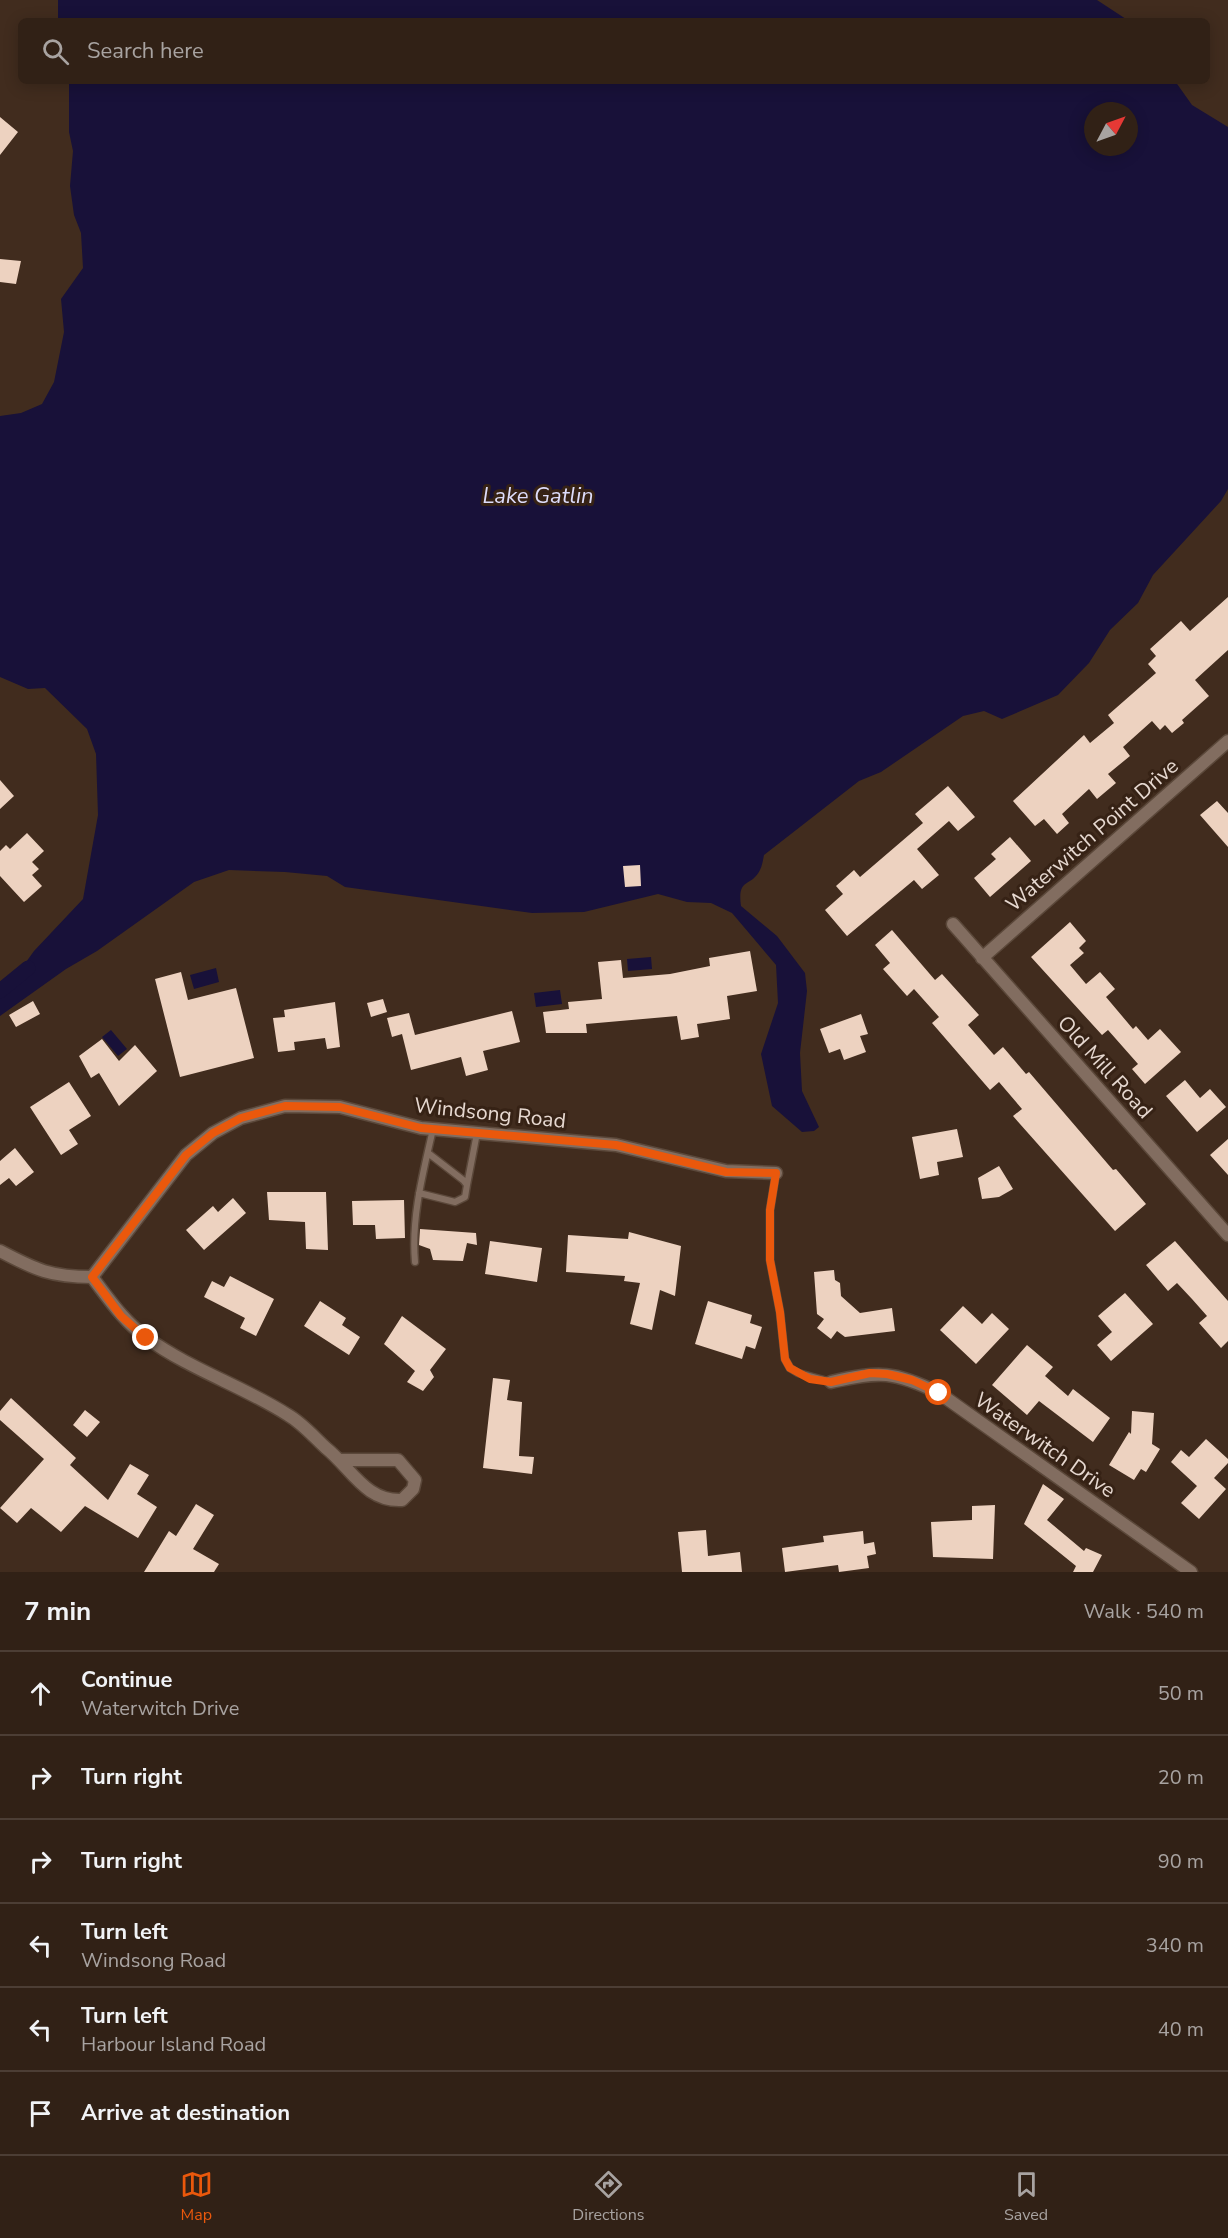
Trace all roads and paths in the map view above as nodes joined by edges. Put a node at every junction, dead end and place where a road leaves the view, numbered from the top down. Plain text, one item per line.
1 (1228, 741) edge
2 (953, 924) dead end
3 (982, 958) junction
4 (433, 1129) junction
5 (477, 1133) junction
6 (428, 1153) junction
7 (776, 1173) joint
8 (467, 1185) junction
9 (419, 1193) junction
10 (1228, 1235) edge
11 (0, 1251) edge
12 (415, 1262) dead end
13 (92, 1277) junction
14 (831, 1382) joint
15 (342, 1460) junction
16 (1191, 1572) edge

1 - 3 street, Waterwitch Point Drive
2 - 3 street, Old Mill Road
3 - 10 street, Old Mill Road
4 - 5 street, Windsong Road
4 - 6 lane
4 - 13 street, Windsong Road
5 - 7 street, Windsong Road
5 - 8 lane
6 - 8 lane
6 - 9 lane
7 - 14 lane
8 - 9 lane
9 - 12 lane
11 - 13 street
13 - 15 street
14 - 16 street, Waterwitch Drive
15 - 15 street

